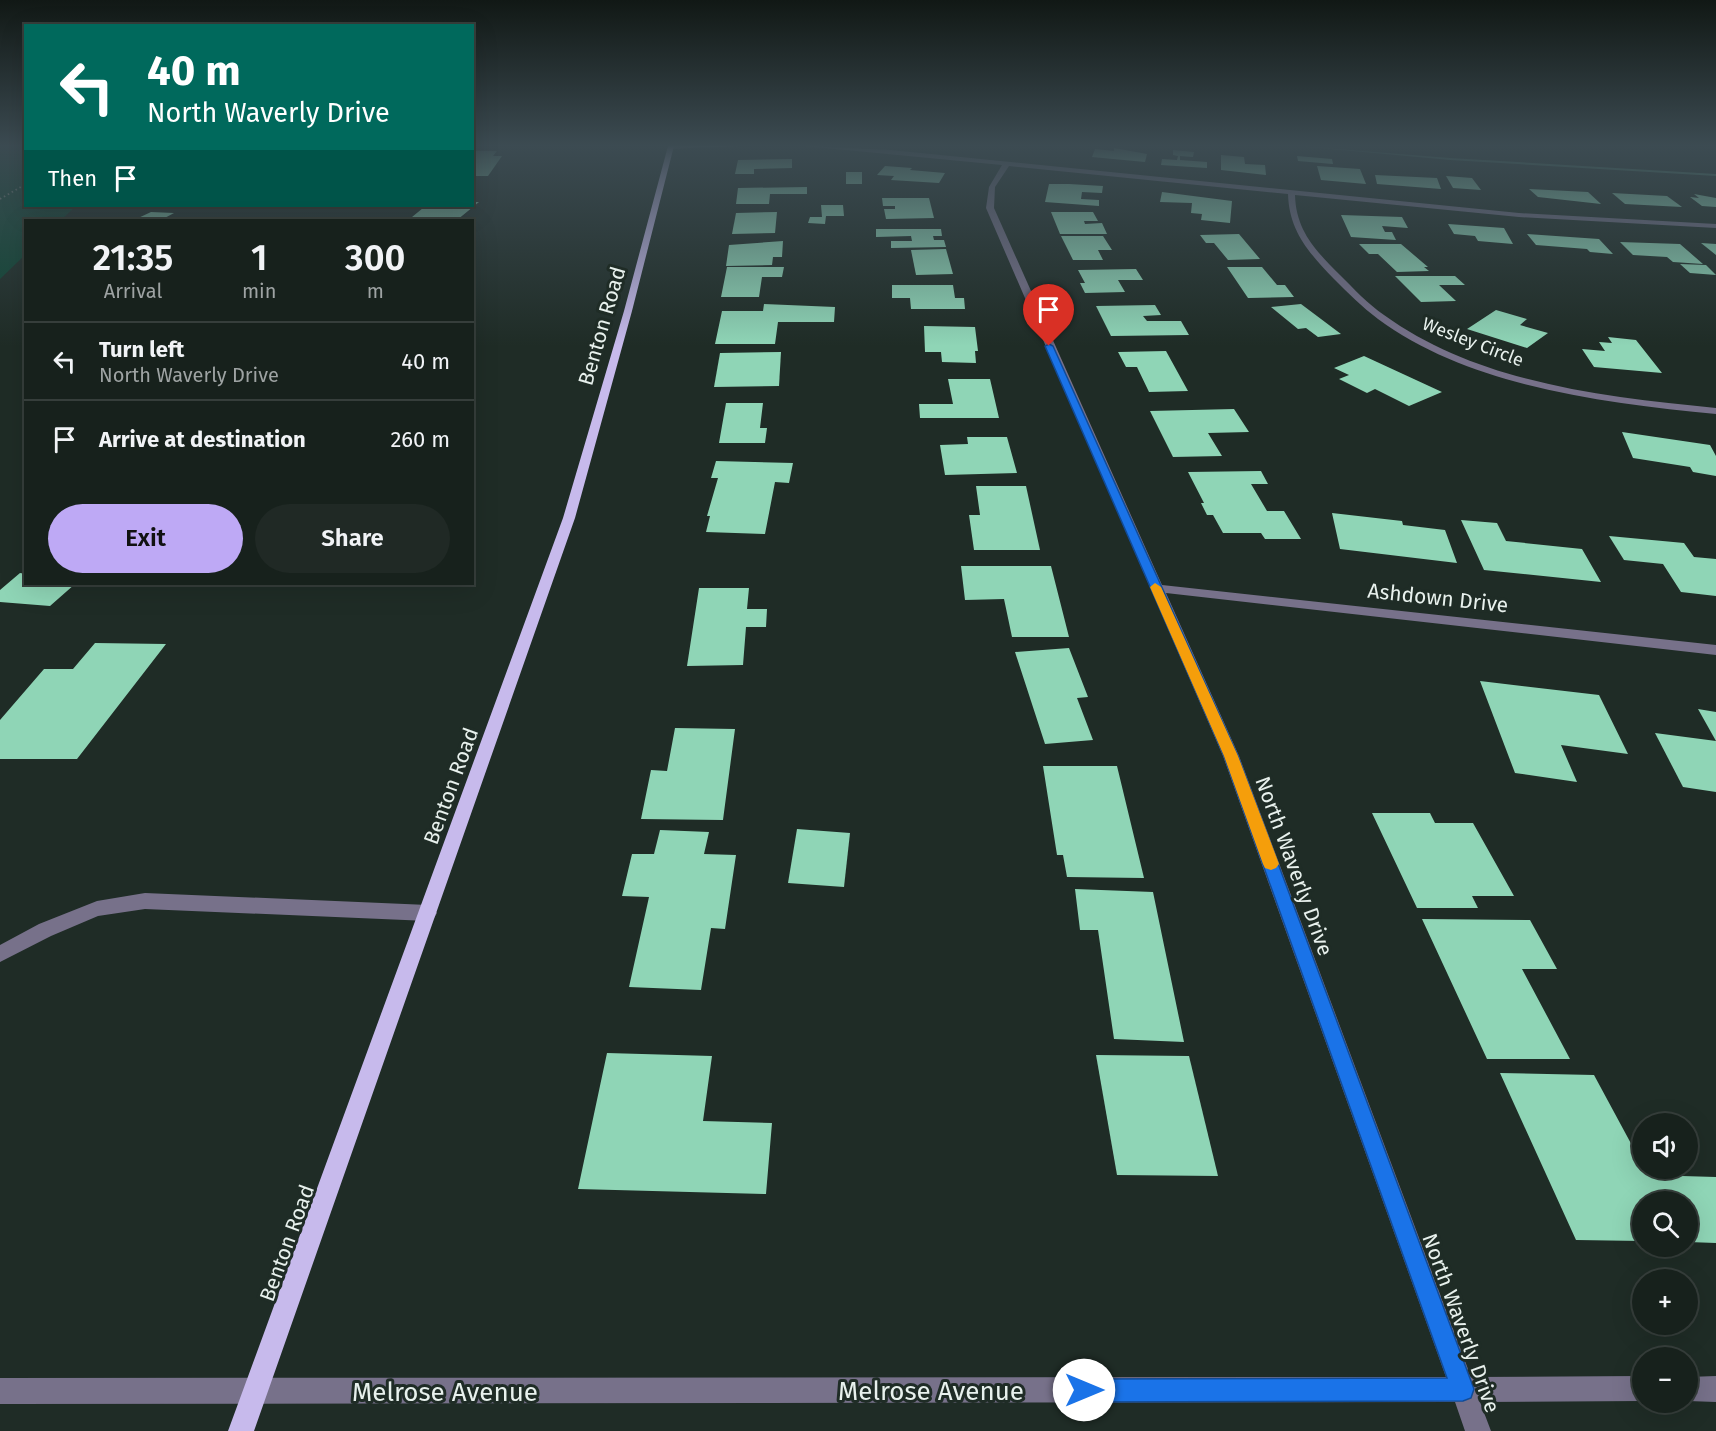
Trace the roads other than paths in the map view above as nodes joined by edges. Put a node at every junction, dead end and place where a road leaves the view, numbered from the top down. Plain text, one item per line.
1 (654, 213) edge
2 (992, 213) edge
3 (1292, 213) edge
4 (1498, 213) edge
5 (1716, 226) edge
6 (1716, 411) edge
7 (1156, 588) junction
8 (1716, 650) edge
9 (428, 913) junction
10 (0, 954) edge
11 (1463, 1389) junction
12 (1632, 1389) edge
13 (1698, 1389) edge
14 (1716, 1389) edge
15 (0, 1391) edge
16 (255, 1392) junction
17 (241, 1431) edge
18 (1478, 1431) edge

1 - 9 main road, Benton Road
2 - 7 street, North Waverly Drive
3 - 6 street, Wesley Circle
4 - 5 street
7 - 8 street, Ashdown Drive
7 - 11 street, North Waverly Drive
9 - 10 street
9 - 16 main road, Benton Road
11 - 12 street, Melrose Avenue
11 - 16 street, Melrose Avenue
11 - 18 street, North Waverly Drive
13 - 14 street
15 - 16 street, Melrose Avenue
16 - 17 main road, Benton Road

